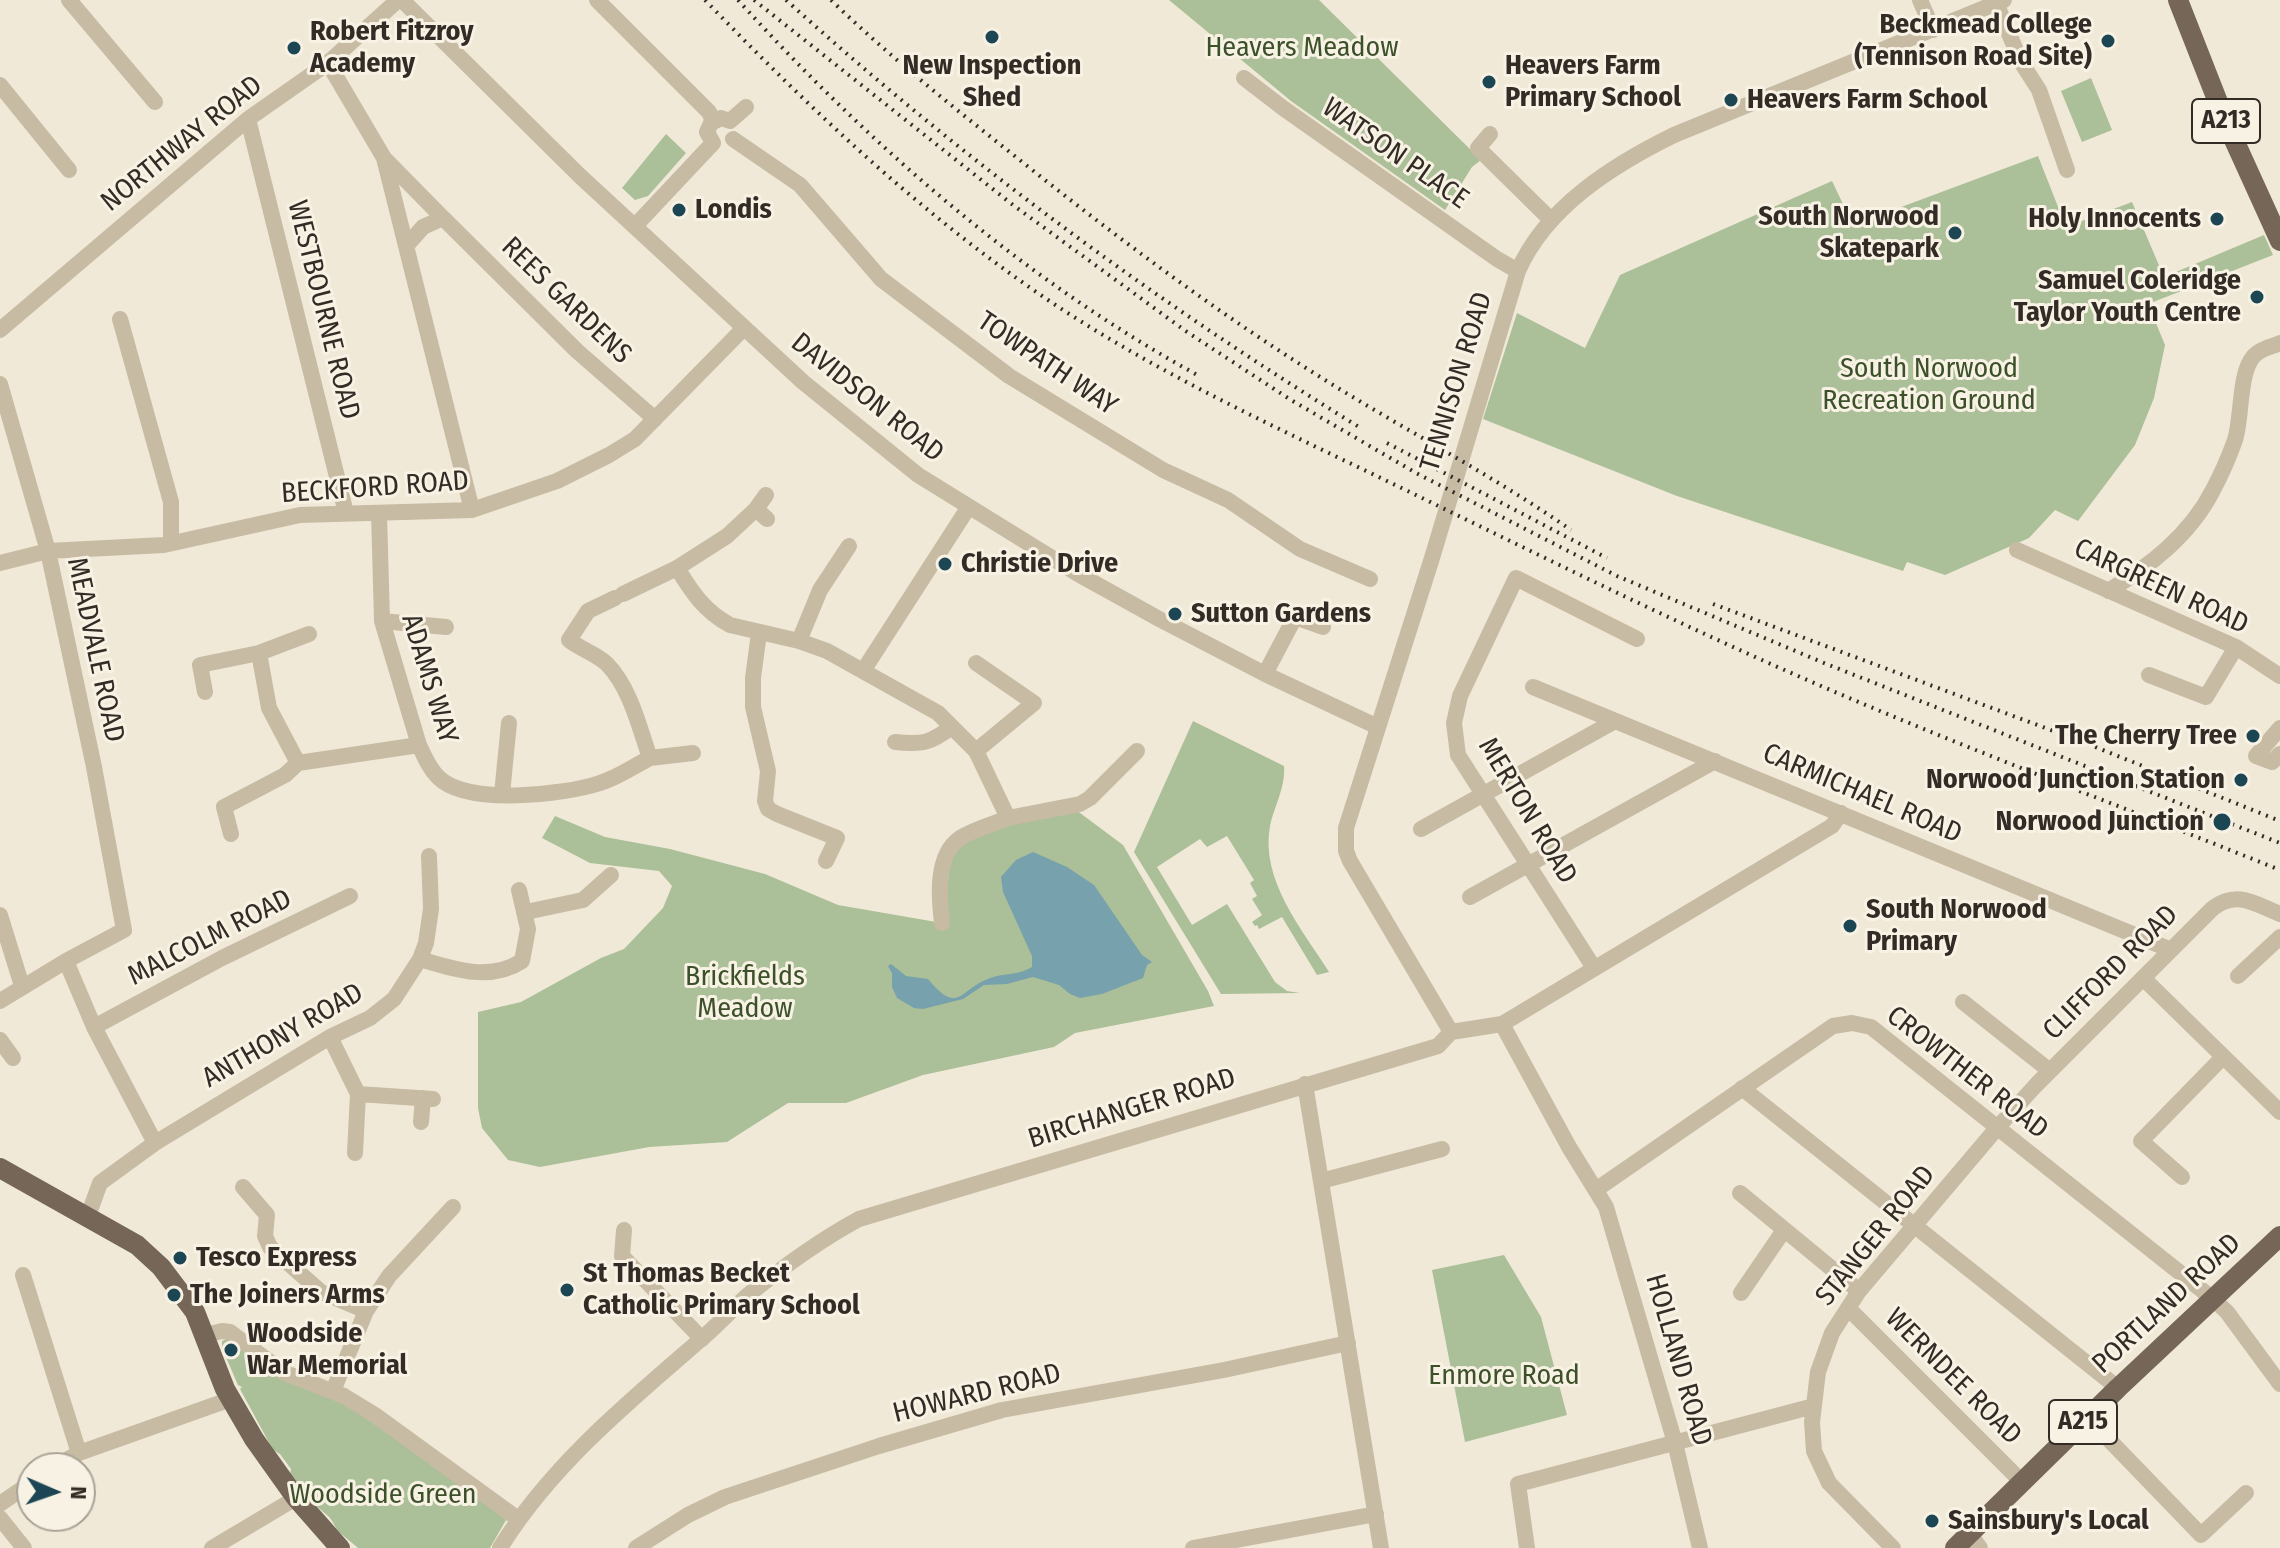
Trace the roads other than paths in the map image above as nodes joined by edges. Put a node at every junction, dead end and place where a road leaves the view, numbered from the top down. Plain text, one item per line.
1 (69, 0) edge
2 (400, 0) edge
3 (597, 0) edge
4 (1920, 0) edge
5 (2178, 0) edge
6 (2000, 2) edge
7 (1933, 30) junction
8 (328, 63) junction
9 (1244, 78) dead end
10 (0, 85) edge
11 (155, 102) dead end
12 (746, 107) dead end
13 (248, 119) junction
14 (721, 121) junction
15 (1490, 134) dead end
16 (733, 139) junction
17 (713, 143) junction
18 (384, 158) junction
19 (69, 170) dead end
20 (2068, 170) dead end
21 (443, 218) junction
22 (1551, 220) junction
23 (635, 226) junction
24 (2280, 241) edge
25 (408, 244) junction
26 (1518, 271) junction
27 (120, 319) dead end
28 (744, 328) junction
29 (0, 330) edge
30 (2280, 343) edge
31 (0, 384) edge
32 (655, 419) junction
33 (766, 495) dead end
34 (968, 508) junction
35 (472, 510) junction
36 (346, 513) junction
37 (379, 513) junction
38 (171, 543) junction
39 (849, 546) dead end
40 (2017, 550) dead end
41 (48, 551) junction
42 (0, 563) edge
43 (677, 568) junction
44 (1370, 579) dead end
45 (2108, 591) junction
46 (382, 621) junction
47 (446, 627) dead end
48 (1323, 627) dead end
49 (759, 633) junction
50 (309, 634) dead end
51 (1637, 639) dead end
52 (799, 641) junction
53 (2236, 647) junction
54 (259, 653) junction
55 (976, 663) dead end
56 (863, 671) junction
57 (1265, 674) junction
58 (2149, 675) dead end
59 (2280, 676) edge
60 (1533, 687) dead end
61 (205, 692) dead end
62 (1615, 721) junction
63 (509, 723) dead end
64 (952, 727) junction
65 (1378, 727) junction
66 (2280, 728) edge
67 (895, 742) dead end
68 (419, 745) junction
69 (976, 751) junction
70 (1137, 751) dead end
71 (693, 753) dead end
72 (2280, 754) edge
73 (650, 758) junction
74 (1715, 761) junction
75 (298, 763) junction
76 (502, 794) junction
77 (1482, 796) junction
78 (1841, 813) junction
79 (1008, 818) junction
80 (1421, 829) dead end
81 (231, 834) dead end
82 (429, 856) dead end
83 (826, 861) dead end
84 (1528, 866) junction
85 (611, 875) dead end
86 (519, 890) dead end
87 (350, 896) dead end
88 (1470, 897) dead end
89 (526, 912) junction
90 (2280, 914) edge
91 (0, 915) edge
92 (942, 923) dead end
93 (2280, 937) edge
94 (2171, 950) junction
95 (420, 959) junction
96 (66, 961) junction
97 (2243, 966) dead end
98 (1594, 968) junction
99 (2143, 978) junction
100 (22, 986) junction
101 (0, 1001) edge
102 (1963, 1002) dead end
103 (1502, 1024) junction
104 (94, 1027) junction
105 (1451, 1032) junction
106 (330, 1037) junction
107 (0, 1040) edge
108 (2223, 1057) junction
109 (13, 1058) dead end
110 (2050, 1071) junction
111 (1305, 1084) junction
112 (1742, 1088) junction
113 (358, 1094) junction
114 (2280, 1112) edge
115 (421, 1122) dead end
116 (1997, 1128) junction
117 (155, 1143) junction
118 (1442, 1149) dead end
119 (355, 1153) dead end
120 (0, 1168) edge
121 (2182, 1177) dead end
122 (1321, 1181) junction
123 (243, 1187) dead end
124 (1597, 1189) junction
125 (1740, 1193) dead end
126 (453, 1207) dead end
127 (88, 1216) junction
128 (1915, 1226) junction
129 (624, 1230) dead end
130 (1784, 1230) junction
131 (2280, 1236) edge
132 (23, 1275) dead end
133 (1859, 1291) junction
134 (1741, 1293) dead end
135 (2213, 1299) junction
136 (1848, 1308) junction
137 (366, 1311) junction
138 (205, 1335) junction
139 (702, 1339) junction
140 (1348, 1343) junction
141 (2280, 1384) edge
142 (2118, 1388) junction
143 (333, 1391) junction
144 (231, 1399) junction
145 (1814, 1406) junction
146 (2088, 1418) junction
147 (1675, 1443) junction
148 (79, 1452) edge
149 (82, 1452) edge
150 (2022, 1482) junction
151 (2246, 1493) dead end
152 (296, 1498) junction
153 (1376, 1514) junction
154 (0, 1518) edge
155 (518, 1519) junction
156 (1968, 1543) edge
157 (335, 1546) edge
158 (24, 1548) edge
159 (212, 1548) edge
160 (500, 1548) edge
161 (636, 1548) edge
162 (1193, 1548) edge
163 (1381, 1548) edge
164 (1527, 1548) edge
165 (1700, 1548) edge
166 (1893, 1548) edge

1 - 11 street
2 - 8 street, NORTHWAY ROAD
2 - 23 street, DAVIDSON ROAD
3 - 14 street
4 - 7 street
5 - 24 main road, A213
6 - 7 street, TENNISON ROAD
6 - 20 street
7 - 22 street, TENNISON ROAD
8 - 13 street, NORTHWAY ROAD
8 - 18 street, REES GARDENS
9 - 26 street, WATSON PLACE
10 - 19 street
12 - 14 street
13 - 29 street, NORTHWAY ROAD
13 - 36 street, WESTBOURNE ROAD
14 - 16 street
14 - 17 street
15 - 22 street
16 - 17 street
16 - 44 street, TOWPATH WAY
17 - 23 street
18 - 21 street, REES GARDENS
18 - 25 street, REES GARDENS
21 - 25 street
21 - 32 street, REES GARDENS
22 - 26 street, TENNISON ROAD
23 - 28 street, DAVIDSON ROAD
25 - 35 street, REES GARDENS
26 - 65 street, TENNISON ROAD
27 - 38 street
28 - 32 street, BECKFORD ROAD
28 - 34 street, DAVIDSON ROAD
30 - 45 street
31 - 41 street, MEADVALE ROAD
32 - 35 street, BECKFORD ROAD
33 - 43 street
34 - 56 street
34 - 57 street, DAVIDSON ROAD
35 - 37 street, BECKFORD ROAD
36 - 37 street, BECKFORD ROAD
36 - 38 street, BECKFORD ROAD
37 - 46 street, ADAMS WAY
38 - 41 street, BECKFORD ROAD
39 - 52 street
40 - 45 street, CARGREEN ROAD
41 - 42 street, BECKFORD ROAD
41 - 96 street, MEADVALE ROAD
43 - 49 street
43 - 73 street
45 - 53 street, CARGREEN ROAD
46 - 47 street
46 - 68 street, ADAMS WAY
48 - 57 street
49 - 52 street
49 - 83 street
50 - 54 street
51 - 77 street, MERTON ROAD
52 - 56 street
53 - 58 street
53 - 59 street, CARGREEN ROAD
54 - 61 street
54 - 75 street
55 - 69 street
56 - 64 street
57 - 65 street, DAVIDSON ROAD
60 - 62 street, CARMICHAEL ROAD
62 - 74 street, CARMICHAEL ROAD
62 - 77 street
63 - 76 street
64 - 67 street
64 - 69 street
65 - 105 street, TENNISON ROAD
66 - 72 street
68 - 75 street
68 - 76 street, ADAMS WAY
69 - 79 street
70 - 79 street
71 - 73 street, ADAMS WAY
73 - 76 street, ADAMS WAY
74 - 78 street, CARMICHAEL ROAD
74 - 84 street
75 - 81 street
77 - 80 street
77 - 84 street, MERTON ROAD
78 - 94 street, CARMICHAEL ROAD
78 - 98 street, BIRCHANGER ROAD
79 - 92 street
82 - 95 street, ANTHONY ROAD
84 - 88 street
84 - 98 street, MERTON ROAD
85 - 89 street
86 - 89 street
87 - 104 street, MALCOLM ROAD
89 - 95 street
90 - 94 street, CLIFFORD ROAD
91 - 100 street
93 - 97 street
94 - 99 street, CLIFFORD ROAD
95 - 106 street, ANTHONY ROAD
96 - 100 street
96 - 104 street
98 - 103 street, BIRCHANGER ROAD
99 - 108 street
99 - 110 street, CLIFFORD ROAD
100 - 101 street
102 - 110 street
103 - 105 street, BIRCHANGER ROAD
103 - 124 street, HOLLAND ROAD
104 - 117 street
105 - 111 street, BIRCHANGER ROAD
106 - 113 street
106 - 117 street, ANTHONY ROAD
107 - 109 street
108 - 114 street
108 - 121 street
110 - 116 street, CLIFFORD ROAD
111 - 122 street
111 - 139 street, BIRCHANGER ROAD
112 - 116 street, CROWTHER ROAD
112 - 124 street, CROWTHER ROAD
112 - 128 street
113 - 115 street
113 - 119 street
116 - 128 street, STANGER ROAD
116 - 135 street, CROWTHER ROAD
117 - 127 street, ANTHONY ROAD
118 - 122 street
120 - 127 main road
122 - 140 street
123 - 137 street
124 - 147 street, HOLLAND ROAD
125 - 130 street
126 - 137 street
127 - 138 main road
128 - 133 street, STANGER ROAD
128 - 142 street
129 - 139 street
130 - 133 street
130 - 134 street
131 - 135 main road, PORTLAND ROAD / A215
132 - 148 street
133 - 136 street, STANGER ROAD
135 - 141 street, CROWTHER ROAD
135 - 142 main road, PORTLAND ROAD / A215
136 - 145 street, STANGER ROAD
136 - 150 street, WERNDEE ROAD
137 - 143 street
138 - 143 street
138 - 144 main road
139 - 155 street, BIRCHANGER ROAD
140 - 153 street
140 - 161 street, HOWARD ROAD
142 - 146 main road, PORTLAND ROAD / A215
143 - 155 street
144 - 149 street
144 - 152 main road
145 - 147 street
145 - 166 street, STANGER ROAD
146 - 150 main road, PORTLAND ROAD / A215
146 - 151 street
147 - 164 street
147 - 165 street, HOLLAND ROAD
150 - 156 main road, PORTLAND ROAD / A215
152 - 157 main road
152 - 159 street
153 - 162 street
153 - 163 street
154 - 158 street
155 - 160 street, BIRCHANGER ROAD

